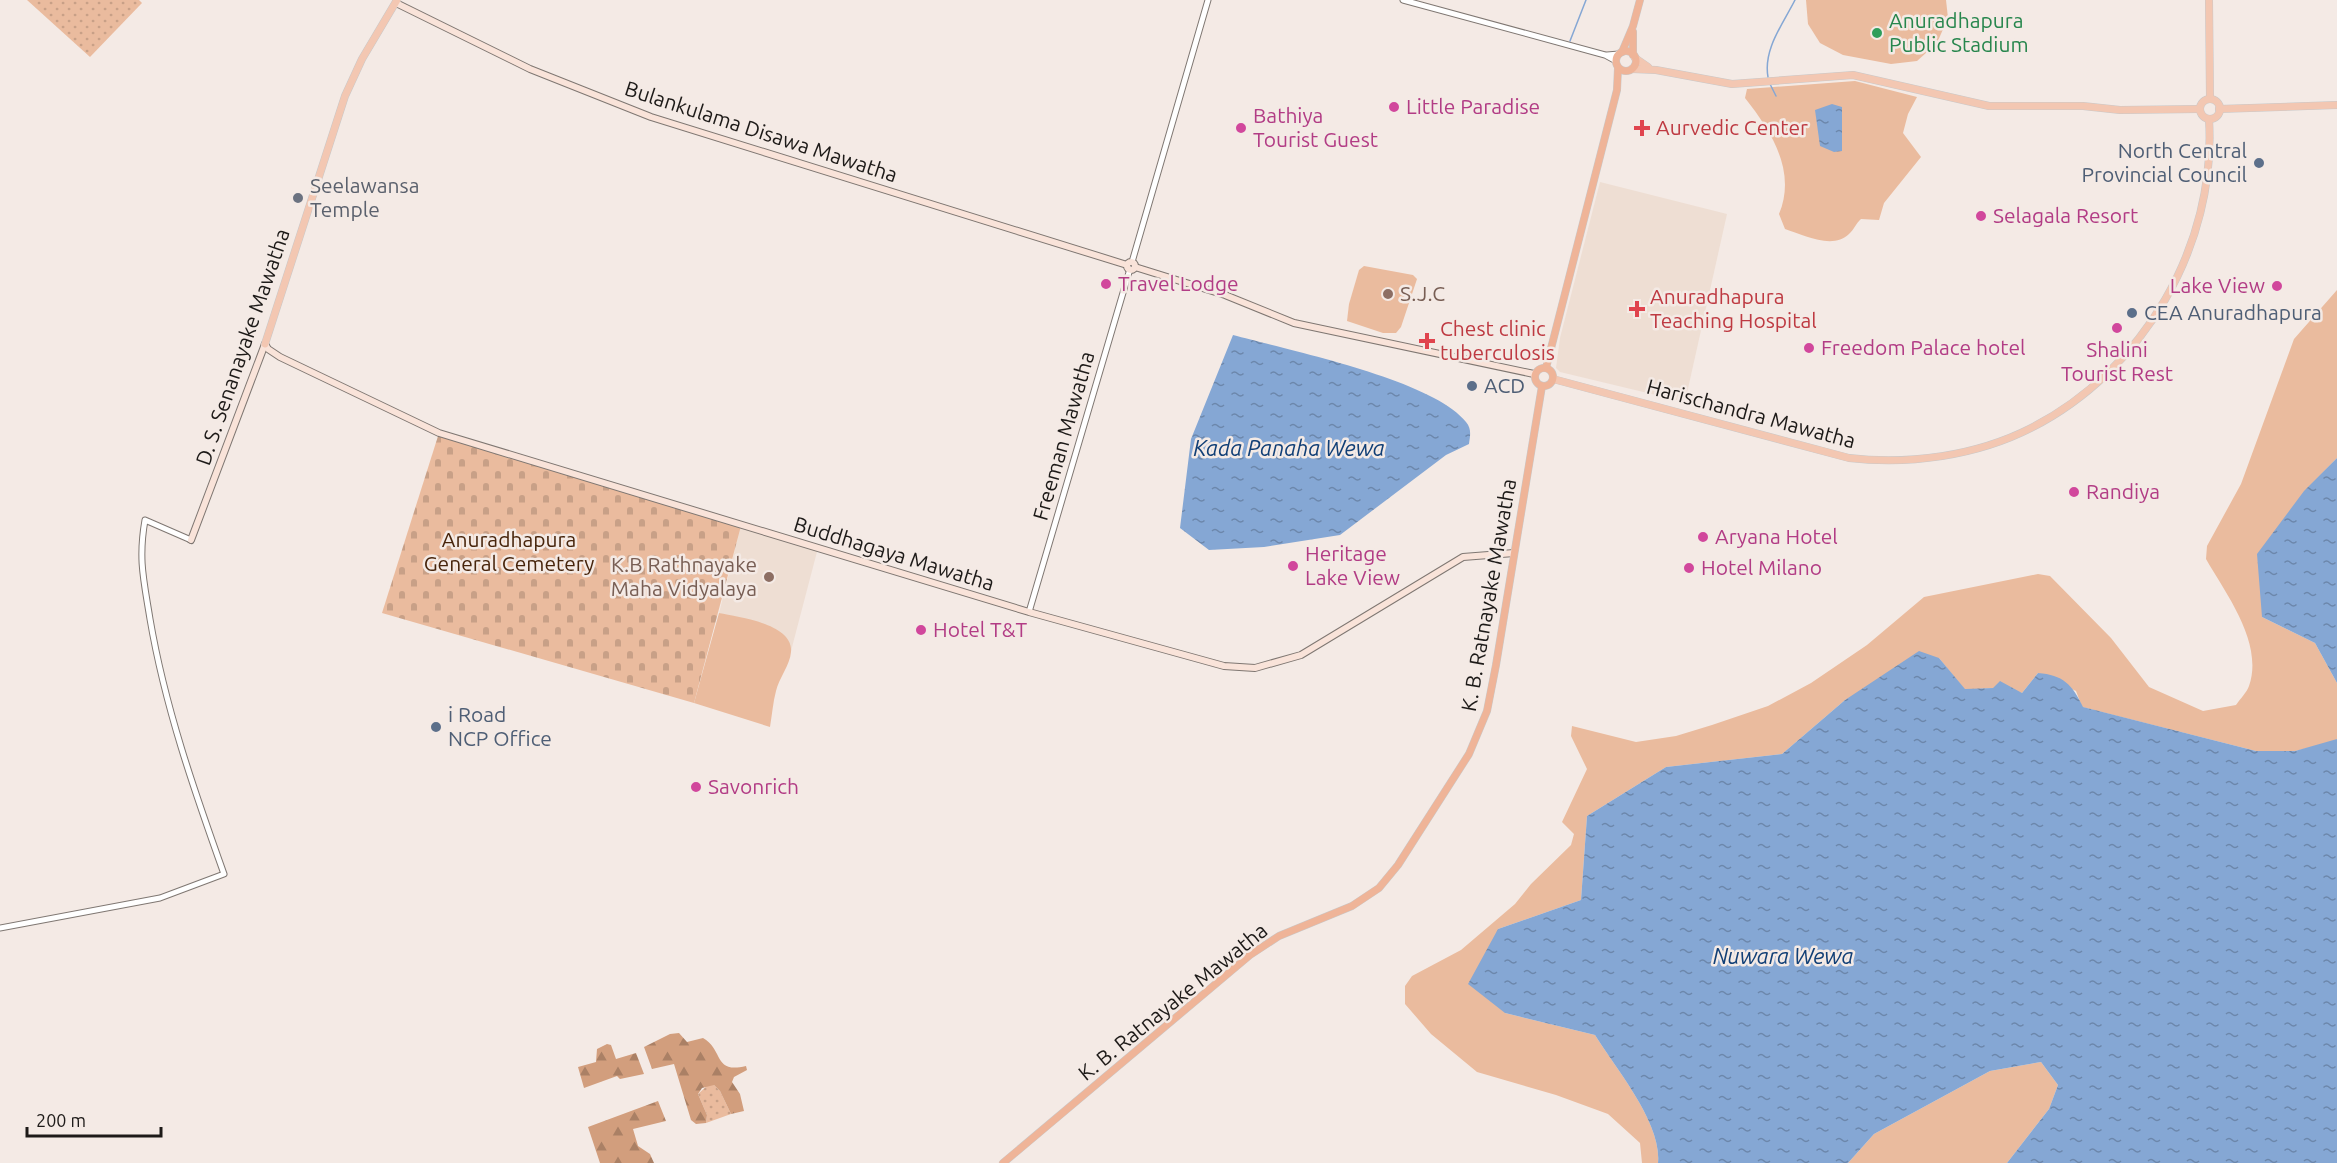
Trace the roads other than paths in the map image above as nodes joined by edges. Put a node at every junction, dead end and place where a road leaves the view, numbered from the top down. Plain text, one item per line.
1 (1208, 0) edge
2 (1403, 0) edge
3 (1640, 0) edge
4 (2209, 0) edge
5 (397, 1) edge
6 (1633, 26) junction
7 (1634, 56) junction
8 (1619, 59) junction
9 (1631, 70) junction
10 (1656, 70) junction
11 (1617, 90) junction
12 (2210, 99) junction
13 (2337, 105) edge
14 (2200, 109) junction
15 (2219, 109) junction
16 (2209, 119) junction
17 (1131, 266) junction
18 (265, 344) junction
19 (1546, 368) junction
20 (1534, 374) junction
21 (1553, 379) junction
22 (1542, 386) junction
23 (191, 540) joint
24 (1514, 553) junction
25 (1029, 612) junction
26 (0, 928) edge
27 (1004, 1163) edge

1 - 17 street, Freeman Mawatha
2 - 8 street
3 - 6 highway
4 - 12 main road
5 - 17 main road, Bulankulama Disawa Mawatha
5 - 18 main road, D. S. Senanayake Mawatha
6 - 7 highway
6 - 8 highway
7 - 8 highway
7 - 9 highway
7 - 10 main road
8 - 9 highway
8 - 11 highway
9 - 10 main road
9 - 11 highway
10 - 14 main road
11 - 19 highway
12 - 14 main road
12 - 15 main road
13 - 15 main road
14 - 16 main road
15 - 16 main road
16 - 21 main road, Harischandra Mawatha
17 - 20 main road, Bulankulama Disawa Mawatha
17 - 25 street, Freeman Mawatha
18 - 23 main road, D. S. Senanayake Mawatha
18 - 25 main road, Buddhagaya Mawatha
19 - 20 highway
19 - 21 highway
20 - 22 highway
21 - 22 highway
22 - 24 highway, K. B. Ratnayake Mawatha
23 - 26 street
24 - 25 main road, Buddhagaya Mawatha
24 - 27 highway, K. B. Ratnayake Mawatha

